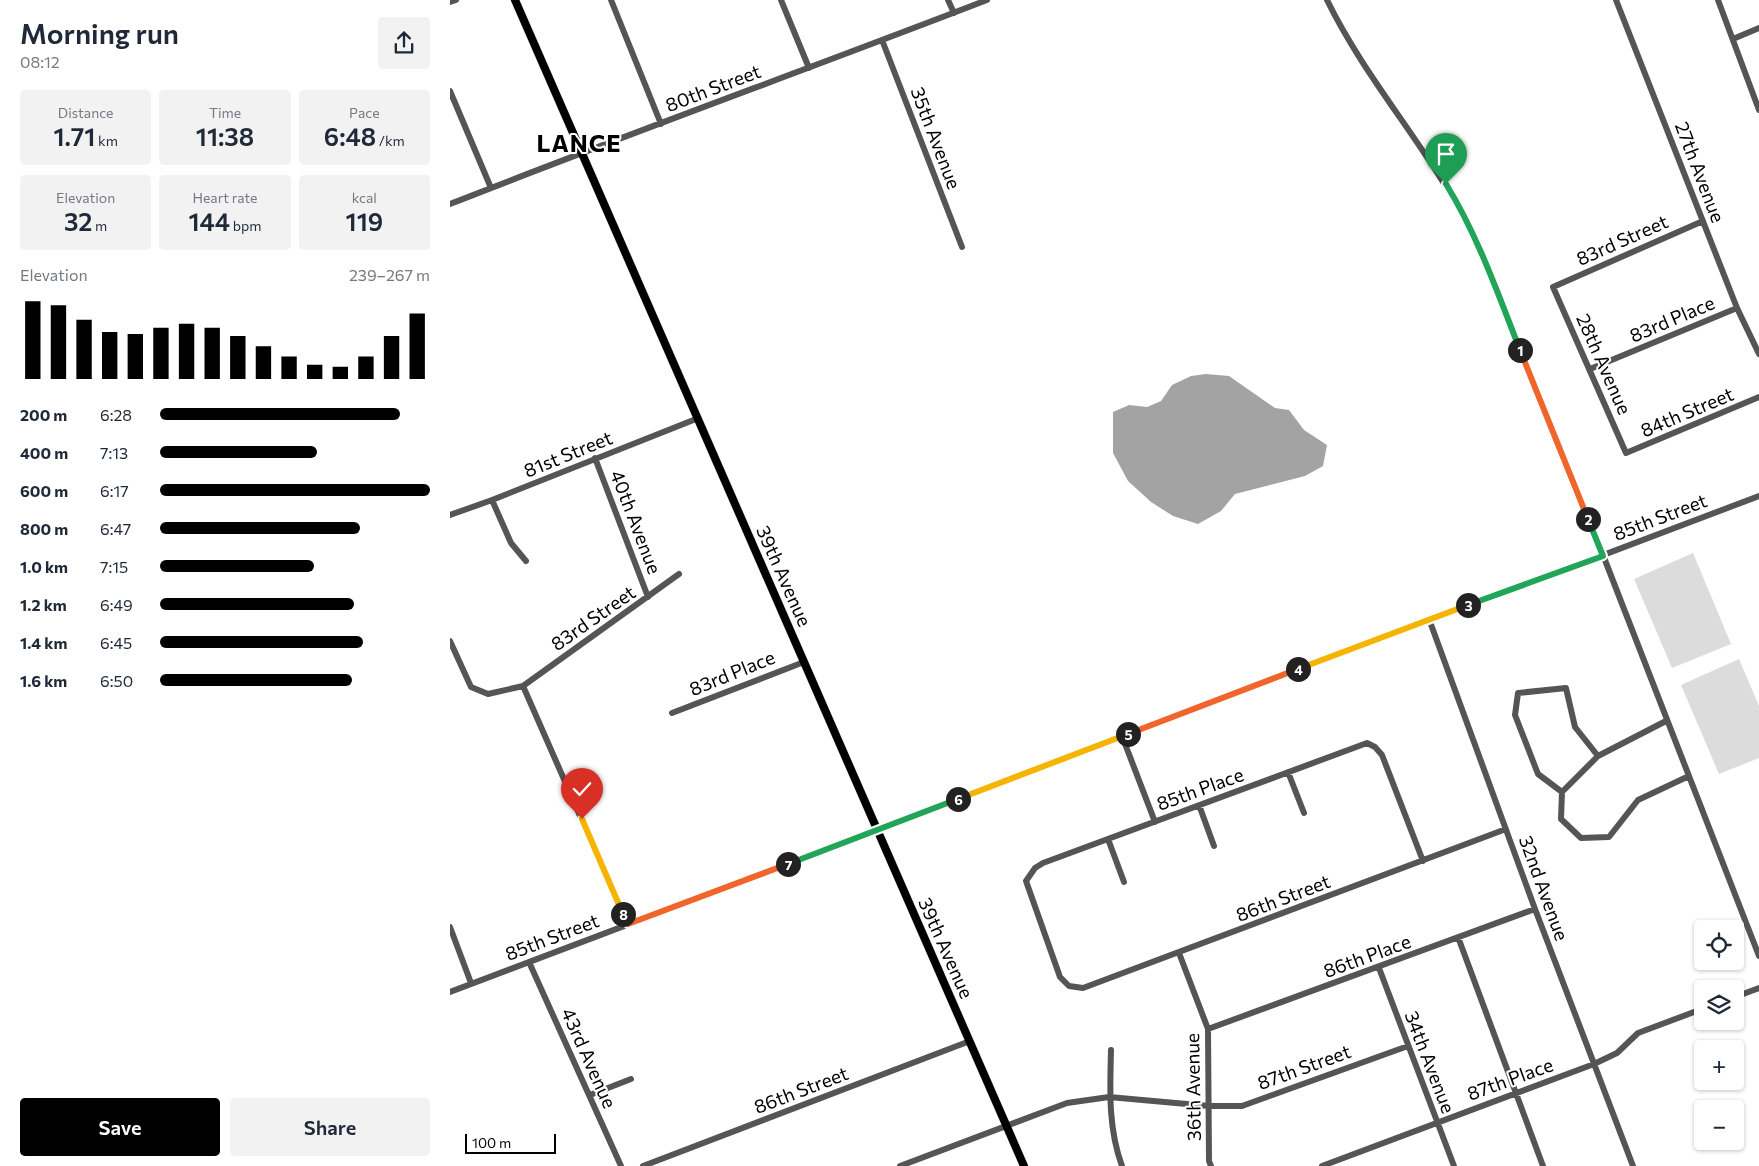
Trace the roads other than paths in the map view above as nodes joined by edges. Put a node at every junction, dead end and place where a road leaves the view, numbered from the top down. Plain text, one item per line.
1 (456, 0) edge
2 (515, 0) edge
3 (611, 0) edge
4 (781, 0) edge
5 (948, 0) edge
6 (987, 0) edge
7 (1327, 0) edge
8 (1616, 0) edge
9 (1718, 0) edge
10 (450, 2) edge
11 (954, 13) junction
12 (1759, 28) edge
13 (1732, 39) junction
14 (882, 40) junction
15 (809, 68) junction
16 (450, 90) edge
17 (1759, 110) edge
18 (661, 124) junction
19 (580, 153) junction
20 (491, 188) junction
21 (450, 204) edge
22 (1703, 221) junction
23 (962, 247) dead end
24 (1554, 287) joint
25 (1737, 308) junction
26 (1759, 354) edge
27 (1590, 369) junction
28 (1759, 397) edge
29 (696, 419) junction
30 (1626, 453) joint
31 (595, 458) junction
32 (1759, 496) edge
33 (492, 500) junction
34 (450, 515) edge
35 (1603, 556) junction
36 (526, 561) dead end
37 (679, 574) dead end
38 (648, 597) junction
39 (1429, 619) junction
40 (450, 641) edge
41 (804, 662) junction
42 (523, 686) junction
43 (672, 713) dead end
44 (1666, 721) junction
45 (1122, 736) junction
46 (1598, 756) junction
47 (1288, 772) junction
48 (1688, 776) junction
49 (1562, 792) junction
50 (1199, 805) junction
51 (1304, 813) dead end
52 (1155, 822) junction
53 (1506, 829) junction
54 (877, 830) junction
55 (1108, 839) junction
56 (1214, 846) dead end
57 (1423, 861) junction
58 (1124, 882) dead end
59 (1535, 909) junction
60 (628, 924) junction
61 (450, 927) edge
62 (1458, 937) junction
63 (1179, 953) junction
64 (1759, 956) edge
65 (529, 962) junction
66 (1379, 968) junction
67 (471, 983) junction
68 (1070, 986) joint
69 (1759, 988) edge
70 (450, 992) edge
71 (1744, 994) edge
72 (1694, 1012) edge
73 (1208, 1029) junction
74 (970, 1041) junction
75 (1408, 1046) junction
76 (1111, 1050) dead end
77 (1594, 1064) junction
78 (631, 1079) dead end
79 (1517, 1093) junction
80 (590, 1094) junction
81 (1109, 1097) junction
82 (1209, 1106) junction
83 (1437, 1122) junction
84 (1007, 1126) junction
85 (621, 1166) edge
86 (643, 1166) edge
87 (900, 1166) edge
88 (1024, 1166) edge
89 (1122, 1166) edge
90 (1211, 1166) edge
91 (1322, 1166) edge
92 (1454, 1166) edge
93 (1543, 1166) edge
94 (1633, 1166) edge

1 - 10 street
2 - 19 main road, 39th Avenue
3 - 18 street
4 - 15 street
5 - 11 street
6 - 11 street, 80th Street
7 - 35 street
8 - 22 street, 27th Avenue
9 - 13 street
11 - 14 street, 80th Street
12 - 13 street
13 - 17 street
14 - 15 street, 80th Street
14 - 23 street, 35th Avenue
15 - 18 street, 80th Street
16 - 20 street
18 - 19 street, 80th Street
19 - 20 street, 80th Street
19 - 29 main road, 39th Avenue
20 - 21 street, 80th Street
22 - 24 street, 83rd Street
22 - 25 street, 27th Avenue
24 - 27 street, 28th Avenue
25 - 26 street, 27th Avenue
25 - 27 street, 83rd Place
27 - 30 street, 28th Avenue
28 - 30 street, 84th Street
29 - 31 street, 81st Street
29 - 41 main road, 39th Avenue
31 - 33 street, 81st Street
31 - 38 street, 40th Avenue
32 - 35 street, 85th Street
33 - 34 street, 81st Street
33 - 36 street
35 - 39 street, 85th Street
35 - 44 street
37 - 38 street, 83rd Street
38 - 42 street, 83rd Street
39 - 45 street, 85th Street
39 - 53 street, 32nd Avenue
40 - 42 street
41 - 43 street, 83rd Place
41 - 54 main road, 39th Avenue
42 - 60 street
44 - 46 street
44 - 48 street
45 - 52 street
45 - 54 street, 85th Street
46 - 49 street
46 - 49 street
47 - 50 street, 85th Place
47 - 51 street
47 - 57 street, 85th Place
48 - 49 street
48 - 64 street
50 - 52 street, 85th Place
50 - 56 street
52 - 55 street, 85th Place
53 - 57 street, 86th Street
53 - 59 street, 32nd Avenue
54 - 60 street, 85th Street
54 - 74 main road, 39th Avenue
55 - 58 street
55 - 68 street, 85th Place
57 - 63 street, 86th Street
59 - 62 street, 86th Place
59 - 77 street, 32nd Avenue
60 - 65 street, 85th Street
61 - 67 street
62 - 66 street, 86th Place
62 - 79 street
63 - 68 street, 86th Street
63 - 73 street, 36th Avenue
65 - 67 street, 85th Street
65 - 80 street, 43rd Avenue
66 - 73 street, 86th Place
66 - 75 street, 34th Avenue
67 - 70 street, 85th Street
69 - 71 street
72 - 77 street, 87th Place
73 - 82 street, 36th Avenue
74 - 84 main road, 39th Avenue
74 - 86 street, 86th Street
75 - 82 street, 87th Street
75 - 83 street, 34th Avenue
76 - 81 street
77 - 79 street, 87th Place
77 - 94 street, 32nd Avenue
78 - 80 street
79 - 83 street, 87th Place
79 - 93 street
80 - 85 street, 43rd Avenue
81 - 82 street, 87th Street
81 - 84 street, 87th Street
81 - 89 street
82 - 90 street, 36th Avenue
83 - 91 street, 87th Place
83 - 92 street, 34th Avenue
84 - 87 street
84 - 88 main road, 39th Avenue

